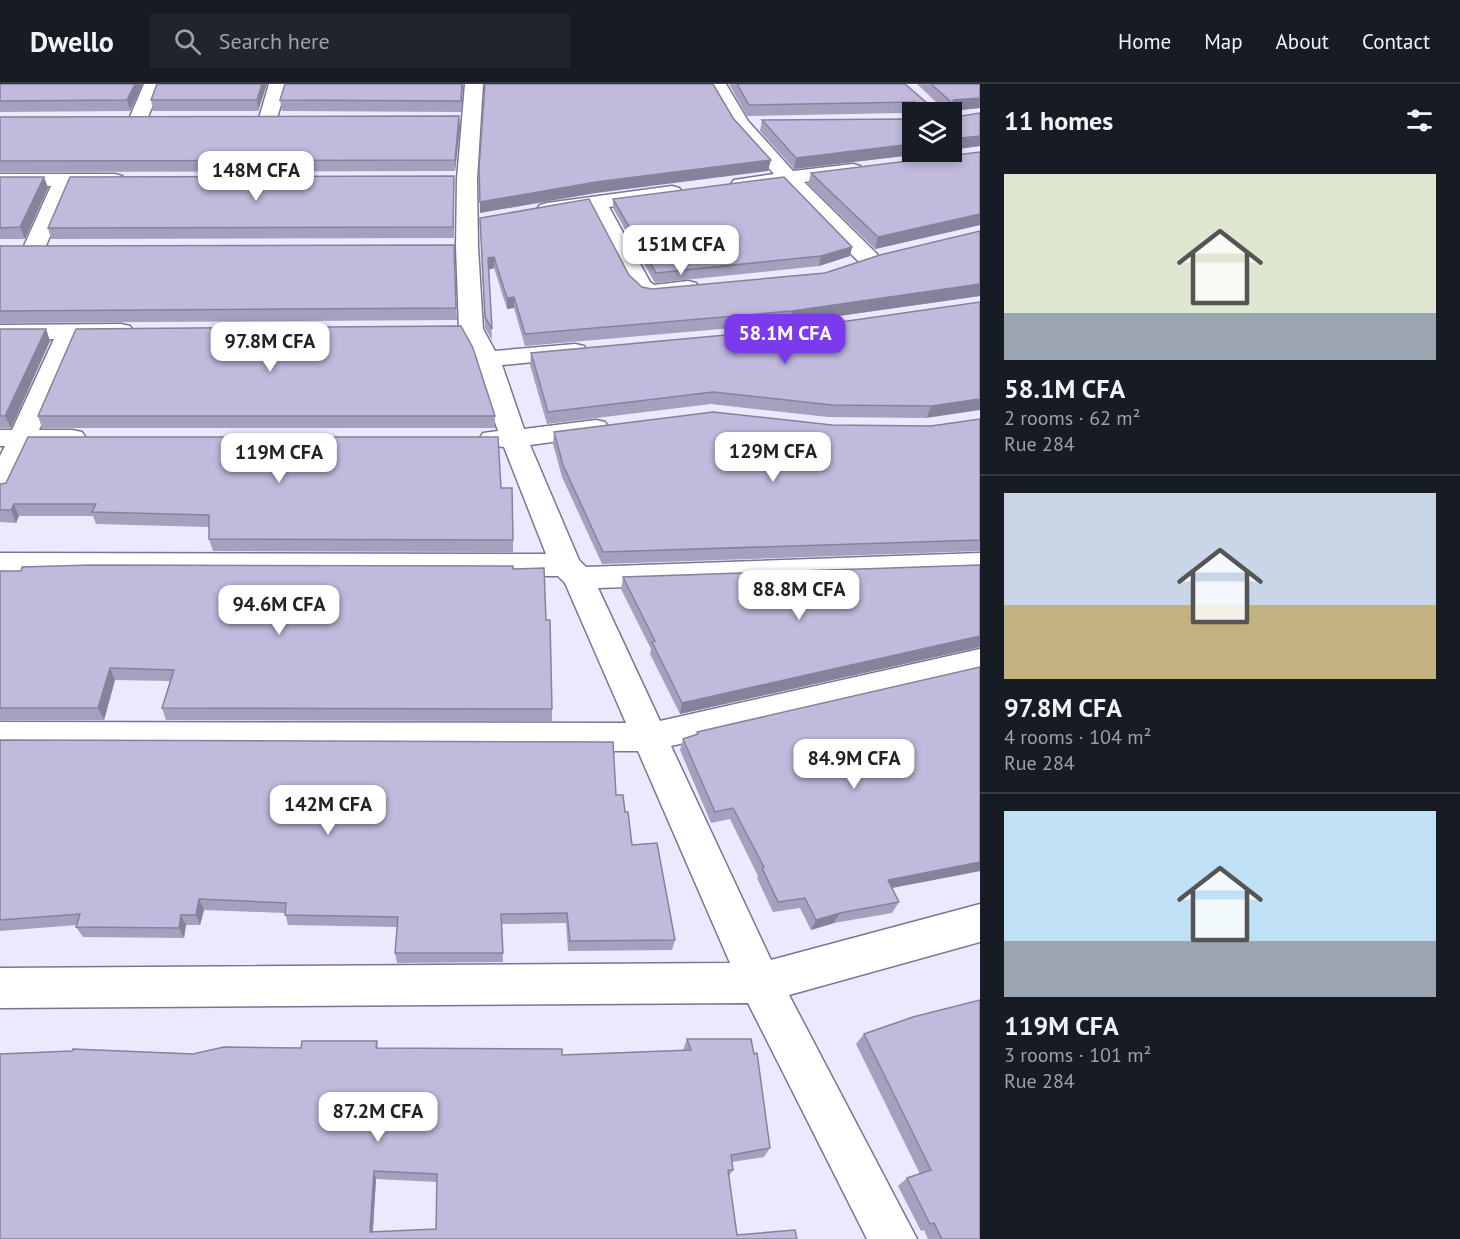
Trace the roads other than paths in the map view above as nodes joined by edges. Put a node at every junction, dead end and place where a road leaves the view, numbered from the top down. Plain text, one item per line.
1 (153, 84) edge
2 (278, 84) edge
3 (474, 84) edge
4 (717, 84) edge
5 (290, 118) edge
6 (138, 119) junction
7 (162, 119) edge
8 (115, 120) edge
9 (740, 124) junction
10 (763, 124) edge
11 (867, 168) edge
12 (788, 178) junction
13 (0, 180) edge
14 (64, 180) junction
15 (135, 180) edge
16 (720, 186) edge
17 (687, 190) edge
18 (596, 201) junction
19 (526, 213) edge
20 (11, 248) edge
21 (34, 248) junction
22 (56, 248) edge
23 (870, 259) edge
24 (708, 286) edge
25 (70, 331) junction
26 (142, 331) edge
27 (0, 332) edge
28 (603, 349) edge
29 (487, 359) junction
30 (619, 425) edge
31 (11, 438) edge
32 (95, 438) edge
33 (466, 439) edge
34 (514, 439) junction
35 (0, 487) edge
36 (0, 564) edge
37 (980, 564) edge
38 (572, 571) junction
39 (980, 662) edge
40 (0, 736) edge
41 (650, 737) junction
42 (980, 923) edge
43 (760, 983) junction
44 (0, 988) edge
45 (893, 1239) edge

1 - 6 street
2 - 5 street
3 - 29 street
4 - 9 street
6 - 7 street
6 - 8 street
9 - 10 street
9 - 12 street
11 - 12 street
12 - 16 street
12 - 23 street
13 - 14 street
14 - 15 street
14 - 21 street
17 - 18 street
18 - 19 street
18 - 24 street
20 - 21 street
21 - 22 street
25 - 26 street
25 - 27 street
25 - 31 street
28 - 29 street
29 - 34 street
30 - 34 street
31 - 32 street
31 - 35 street
33 - 34 street
34 - 38 street
36 - 38 street
37 - 38 street
38 - 41 street
39 - 41 street
40 - 41 street
41 - 43 street
42 - 43 street
43 - 44 street
43 - 45 street

